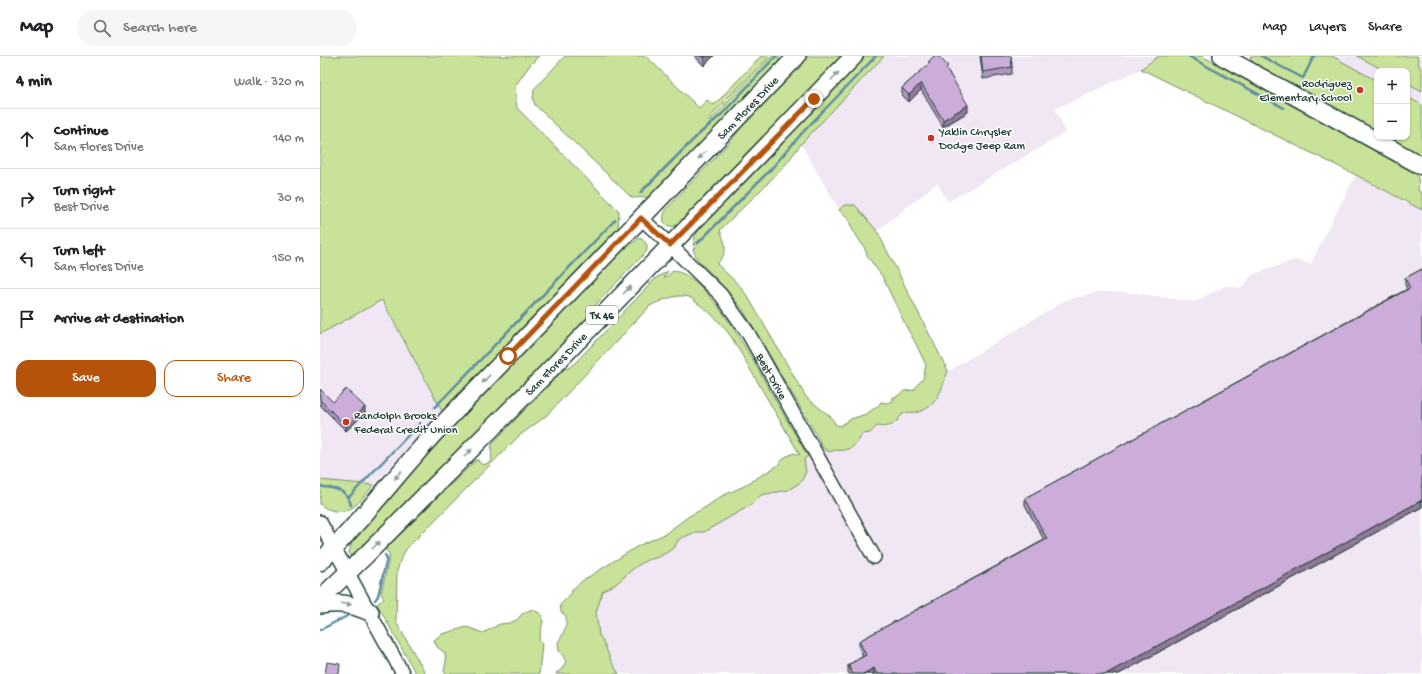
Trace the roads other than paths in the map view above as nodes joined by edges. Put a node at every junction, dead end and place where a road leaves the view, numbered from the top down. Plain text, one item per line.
1 (797, 56) edge
2 (854, 56) edge
3 (1222, 56) edge
4 (1422, 166) edge
5 (641, 218) junction
6 (670, 245) junction
7 (320, 522) edge
8 (334, 547) junction
9 (874, 557) dead end
10 (320, 562) edge
11 (347, 572) junction
12 (320, 599) edge
13 (320, 605) edge
14 (370, 612) junction
15 (403, 674) edge

1 -> 5 main road, Sam Flores Drive
6 -> 2 main road, Sam Flores Drive / TX 46
3 - 4 main road
5 - 6 street, Best Drive
5 -> 8 main road, Sam Flores Drive
6 - 9 street, Best Drive
11 -> 6 main road, Sam Flores Drive / TX 46
7 - 8 street
8 - 10 main road, Sam Flores Drive
8 - 11 street
11 - 12 main road, Sam Flores Drive / TX 46
11 - 14 street
13 -> 14 main road
14 - 15 street

